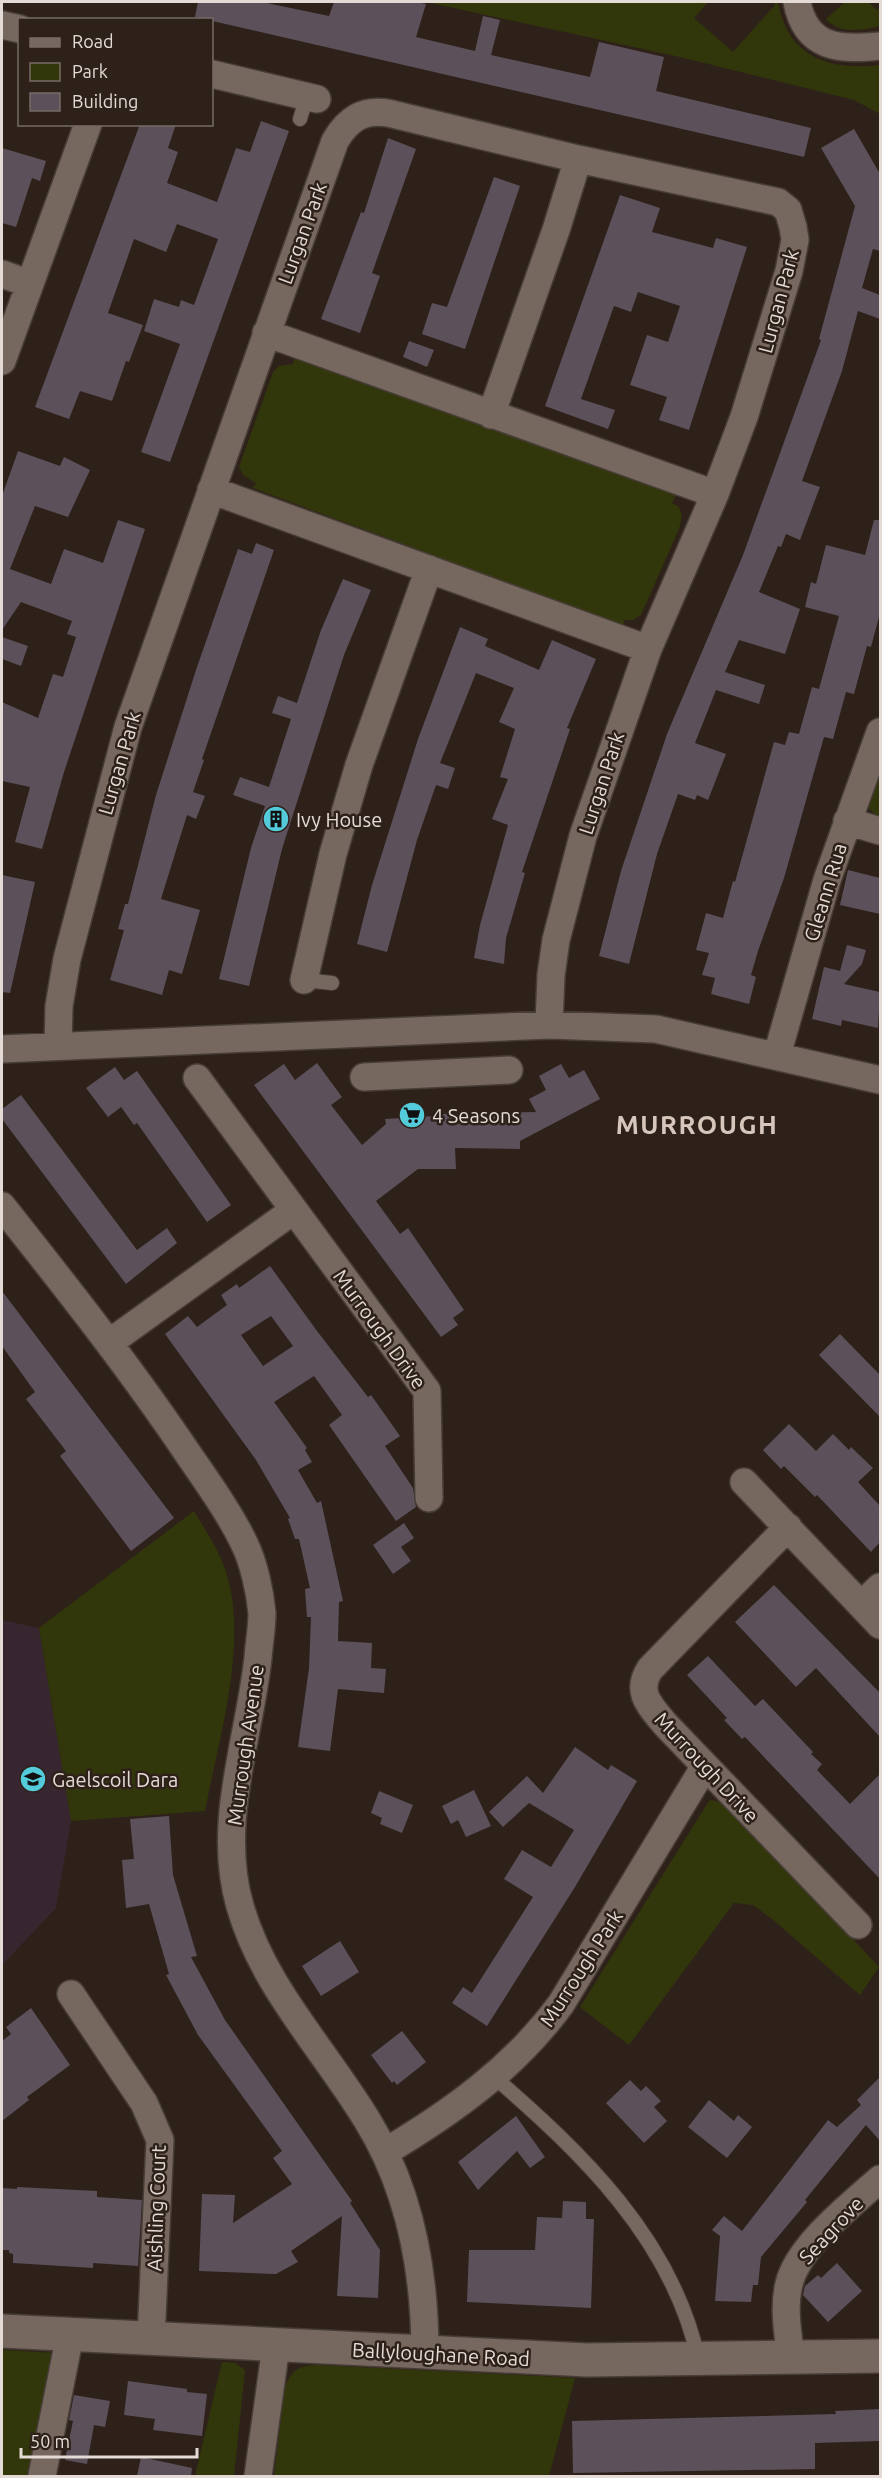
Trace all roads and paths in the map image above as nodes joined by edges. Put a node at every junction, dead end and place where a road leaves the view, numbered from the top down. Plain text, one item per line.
1 (797, 2) edge
2 (2, 25) edge
3 (18, 29) edge
4 (880, 46) edge
5 (213, 74) edge
6 (308, 105) dead end
7 (87, 126) edge
8 (578, 159) junction
9 (2, 274) edge
10 (30, 284) junction
11 (266, 333) junction
12 (2, 362) edge
13 (491, 415) junction
14 (211, 490) junction
15 (715, 494) junction
16 (429, 569) junction
17 (648, 649) junction
18 (880, 732) edge
19 (847, 821) junction
20 (880, 831) edge
21 (304, 980) joint
22 (332, 983) dead end
23 (549, 1025) junction
24 (408, 1032) junction
25 (58, 1045) junction
26 (2, 1048) edge
27 (777, 1055) junction
28 (509, 1070) dead end
29 (410, 1075) junction
30 (364, 1077) dead end
31 (197, 1078) dead end
32 (880, 1080) edge
33 (2, 1206) edge
34 (294, 1210) junction
35 (109, 1343) junction
36 (744, 1482) dead end
37 (429, 1498) dead end
38 (788, 1527) junction
39 (871, 1596) edge
40 (880, 1625) edge
41 (705, 1766) junction
42 (858, 1925) dead end
43 (71, 1994) dead end
44 (494, 2076) junction
45 (385, 2152) junction
46 (880, 2179) edge
47 (2, 2331) edge
48 (70, 2334) junction
49 (151, 2339) junction
50 (276, 2346) junction
51 (425, 2354) junction
52 (880, 2356) edge
53 (791, 2358) junction
54 (698, 2360) junction
55 (42, 2476) edge
56 (258, 2476) edge

1 - 4 street
2 - 3 street
5 - 6 street
7 - 10 street
8 - 11 street, Lurgan Park
8 - 13 street
8 - 15 street, Lurgan Park
9 - 10 street
10 - 12 street
11 - 13 street
11 - 14 street, Lurgan Park
13 - 15 street
14 - 16 street
14 - 25 street, Lurgan Park
15 - 17 street, Lurgan Park
16 - 17 street
16 - 21 street
17 - 23 street, Lurgan Park
18 - 19 street, Gleann Rua
19 - 20 street
19 - 27 street, Gleann Rua
21 - 22 lane
23 - 24 street
23 - 27 street
24 - 25 street
24 - 29 street
25 - 26 street
27 - 32 street
28 - 29 street
29 - 30 street
31 - 34 street, Murrough Drive
33 - 35 street, Murrough Avenue
34 - 35 street
34 - 37 street, Murrough Drive
35 - 45 street, Murrough Avenue
36 - 38 street
38 - 39 street
38 - 41 street, Murrough Drive
39 - 40 street
41 - 42 street, Murrough Drive
41 - 44 street, Murrough Park
43 - 49 street, Aishling Court
44 - 45 street, Murrough Park
44 - 54 lane
45 - 51 street, Murrough Avenue
46 - 53 street, Seagrove
47 - 48 street, Ballyloughane Road
48 - 49 street, Ballyloughane Road
48 - 55 street
49 - 50 street, Ballyloughane Road
50 - 51 street, Ballyloughane Road
50 - 56 street
51 - 54 street, Ballyloughane Road
52 - 53 street, Ballyloughane Road
53 - 54 street, Ballyloughane Road

